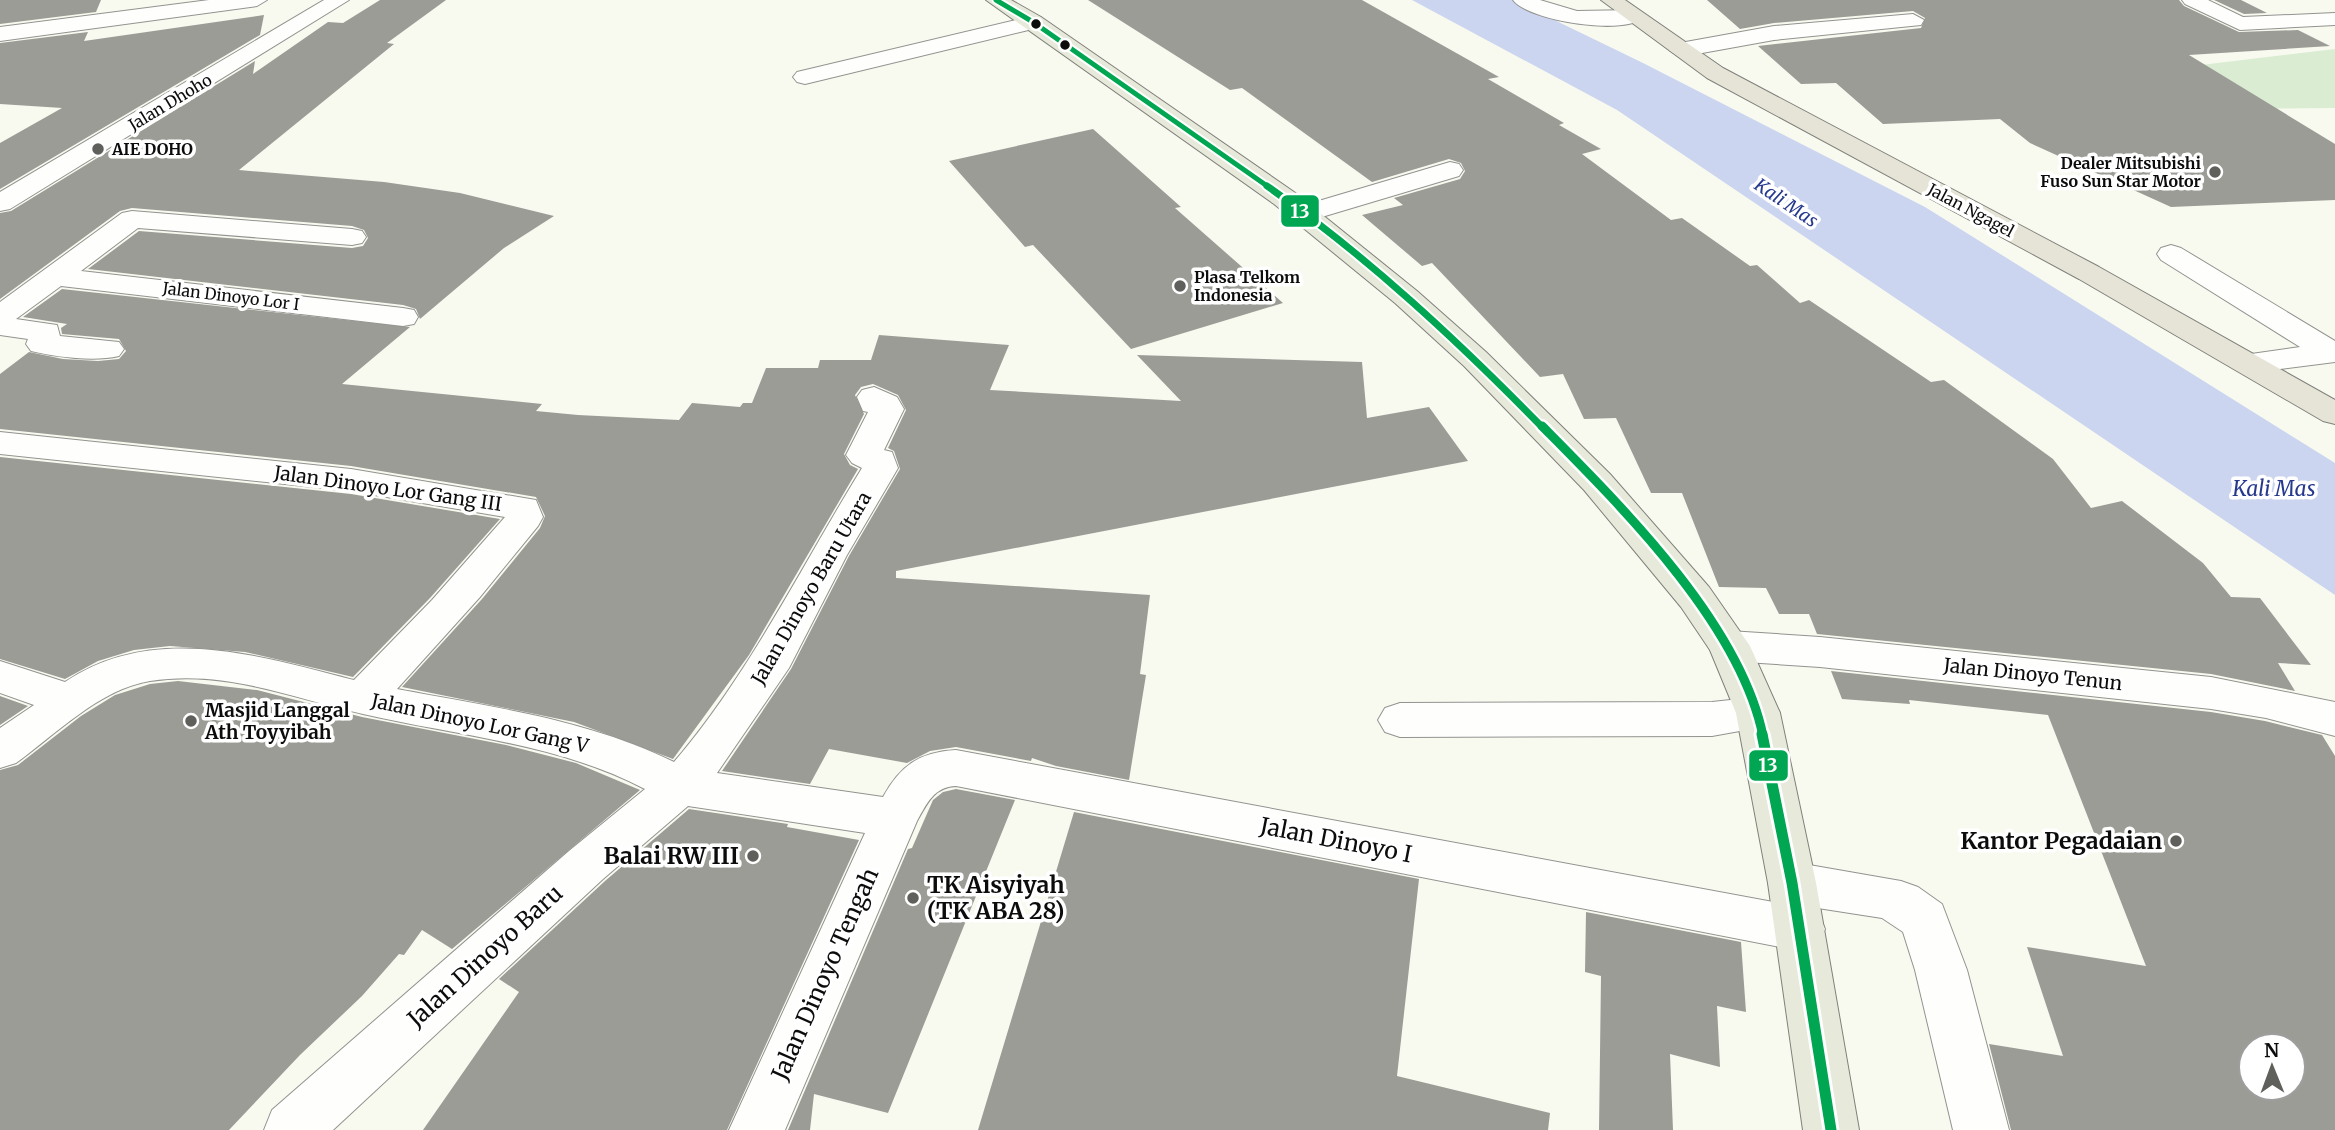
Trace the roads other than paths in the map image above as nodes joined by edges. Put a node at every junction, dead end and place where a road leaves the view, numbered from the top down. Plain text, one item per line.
1 (257, 0) edge
2 (339, 0) edge
3 (996, 0) edge
4 (1523, 0) edge
5 (1611, 0) edge
6 (2192, 0) edge
7 (1634, 16) junction
8 (2335, 19) edge
9 (1913, 20) dead end
10 (1033, 22) junction
11 (0, 34) edge
12 (1679, 50) junction
13 (805, 76) dead end
14 (1450, 170) dead end
15 (0, 203) edge
16 (1305, 214) junction
17 (352, 237) dead end
18 (2171, 254) dead end
19 (58, 277) junction
20 (0, 316) edge
21 (403, 317) dead end
22 (0, 326) edge
23 (108, 349) dead end
24 (2333, 352) edge
25 (2248, 363) junction
26 (874, 397) dead end
27 (2335, 414) edge
28 (0, 443) edge
29 (1728, 646) junction
30 (0, 677) edge
31 (362, 698) junction
32 (69, 700) junction
33 (1758, 713) junction
34 (2335, 719) edge
35 (1400, 720) dead end
36 (0, 751) edge
37 (680, 786) junction
38 (895, 818) junction
39 (1793, 883) junction
40 (1800, 929) junction
41 (292, 1130) edge
42 (757, 1130) edge
43 (1830, 1130) edge
44 (1981, 1130) edge

1 - 11 street
2 - 15 street, Jalan Dhoho
3 - 10 main road
4 - 7 street
5 - 7 highway, Jalan Ngagel
6 - 8 street
7 - 12 highway, Jalan Ngagel
9 - 12 street
10 - 13 street
10 - 16 main road
12 - 25 highway, Jalan Ngagel
14 - 16 street
16 - 29 main road
17 - 19 street
18 - 24 street
19 - 20 street
19 - 21 street, Jalan Dinoyo Lor I
22 - 23 street
24 - 25 street
25 - 27 highway, Jalan Ngagel
26 - 37 street, Jalan Dinoyo Baru Utara
28 - 31 street, Jalan Dinoyo Lor Gang III
29 - 33 main road
29 - 34 street, Jalan Dinoyo Tenun
30 - 32 street
31 - 32 street, Jalan Dinoyo Lor Gang V
31 - 37 street, Jalan Dinoyo Lor Gang V
32 - 36 street, Jalan Dinoyo Lor Gang V
33 - 35 street
33 - 39 main road
37 - 38 street, Jalan Dinoyo Lor Gang V
37 - 41 street, Jalan Dinoyo Baru
38 - 40 street, Jalan Dinoyo I
38 - 42 street, Jalan Dinoyo Tengah
39 - 40 main road
39 - 44 street
40 - 43 main road

